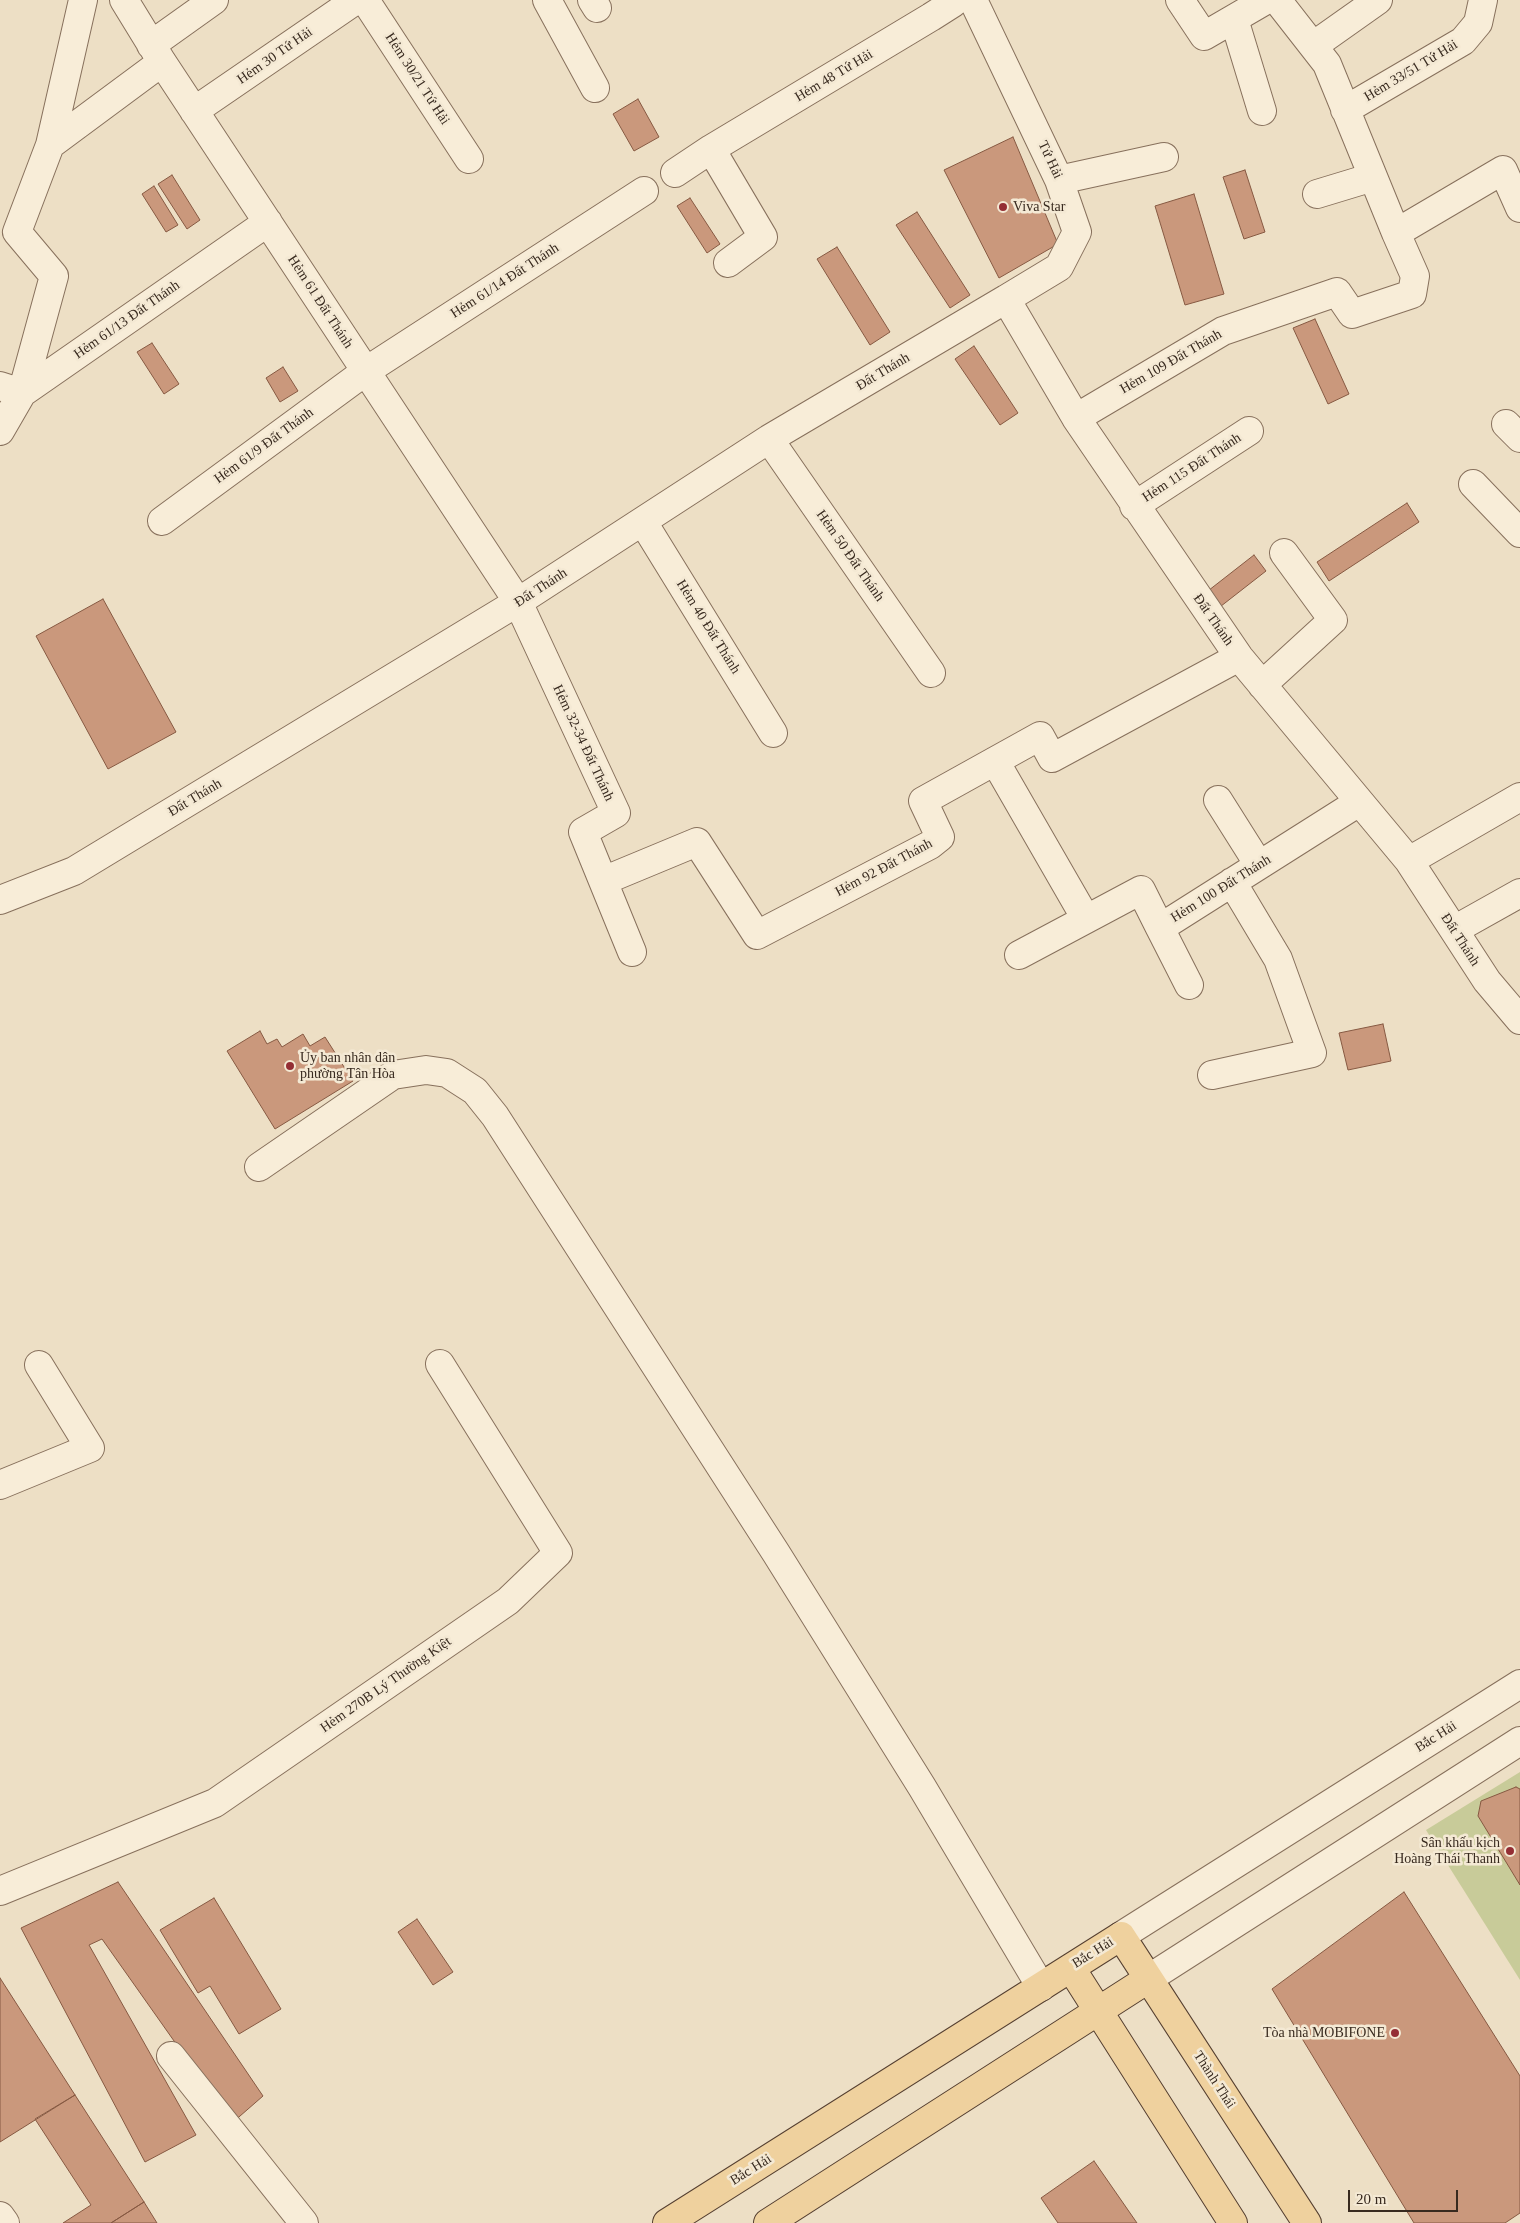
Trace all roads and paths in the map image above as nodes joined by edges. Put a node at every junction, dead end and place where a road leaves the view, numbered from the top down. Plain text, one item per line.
1 (83, 0) edge
2 (124, 0) edge
3 (214, 0) edge
4 (356, 0) edge
5 (365, 0) edge
6 (546, 0) edge
7 (954, 0) edge
8 (973, 0) edge
9 (1180, 0) edge
10 (1266, 0) edge
11 (1277, 0) edge
12 (1378, 0) edge
13 (1484, 0) edge
14 (1234, 19) junction
15 (1313, 46) junction
16 (156, 53) junction
17 (595, 88) dead end
18 (1345, 110) junction
19 (1262, 111) dead end
20 (194, 112) junction
21 (50, 144) junction
22 (711, 149) junction
23 (1164, 157) dead end
24 (469, 159) dead end
25 (674, 173) dead end
26 (1373, 177) junction
27 (1059, 180) junction
28 (644, 191) dead end
29 (1317, 194) dead end
30 (1520, 208) edge
31 (268, 222) junction
32 (1396, 233) junction
33 (728, 262) dead end
34 (1006, 299) junction
35 (366, 371) junction
36 (11, 390) edge
37 (1076, 418) junction
38 (0, 431) edge
39 (1250, 431) dead end
40 (770, 439) junction
41 (1473, 484) dead end
42 (1134, 506) junction
43 (162, 521) dead end
44 (643, 522) junction
45 (1520, 533) edge
46 (1284, 553) dead end
47 (518, 602) junction
48 (1239, 657) junction
49 (931, 673) dead end
50 (1262, 685) junction
51 (773, 733) dead end
52 (995, 761) junction
53 (1520, 797) edge
54 (1218, 800) dead end
55 (1358, 802) junction
56 (1409, 861) junction
57 (1259, 865) junction
58 (603, 881) junction
59 (1232, 882) junction
60 (1520, 894) edge
61 (0, 900) edge
62 (1086, 919) junction
63 (1160, 928) junction
64 (1454, 930) junction
65 (632, 952) dead end
66 (1019, 955) dead end
67 (1189, 985) dead end
68 (1520, 1020) edge
69 (1212, 1075) dead end
70 (259, 1167) dead end
71 (440, 1364) dead end
72 (39, 1365) dead end
73 (0, 1485) edge
74 (1520, 1684) edge
75 (1520, 1741) edge
76 (0, 1891) edge
77 (1120, 1936) junction
78 (1071, 1968) junction
79 (1148, 1979) junction
80 (1041, 1987) junction
81 (1099, 2011) junction
82 (170, 2056) dead end
83 (0, 2216) edge
84 (5, 2223) edge
85 (304, 2223) edge
86 (667, 2223) edge
87 (768, 2223) edge
88 (1232, 2223) edge
89 (1307, 2223) edge

1 - 21 street
2 - 16 street, Hẻm 61 Đất Thánh
3 - 16 street
4 - 20 street, Hẻm 30 Tứ Hải
5 - 24 street, Hẻm 30/21 Tứ Hải
6 - 17 street
7 - 22 street, Hẻm 48 Tứ Hải
8 - 27 street, Tứ Hải
9 - 14 street
10 - 14 street
11 - 15 street
12 - 15 street
13 - 18 street, Hẻm 33/51 Tứ Hải
14 - 19 street
15 - 18 street
16 - 20 street, Hẻm 61 Đất Thánh
16 - 21 street
18 - 26 street
20 - 31 street, Hẻm 61 Đất Thánh
21 - 36 street
22 - 25 street, Hẻm 48 Tứ Hải
22 - 33 street
23 - 27 street
26 - 29 street
26 - 32 street
27 - 34 street, Tứ Hải
28 - 35 street, Hẻm 61/14 Đất Thánh
30 - 32 street
31 - 35 street, Hẻm 61 Đất Thánh
31 - 36 street, Hẻm 61/13 Đất Thánh
32 - 37 street, Hẻm 109 Đất Thánh
34 - 37 street, Đất Thánh
34 - 40 street, Đất Thánh
35 - 43 street, Hẻm 61/9 Đất Thánh
35 - 47 street, Hẻm 61 Đất Thánh
36 - 38 street, Hẻm 61/13 Đất Thánh
37 - 42 street, Đất Thánh
39 - 42 street, Hẻm 115 Đất Thánh
40 - 44 street, Đất Thánh
40 - 49 street, Hẻm 50 Đất Thánh
41 - 45 street
42 - 48 street, Đất Thánh
44 - 47 street, Đất Thánh
44 - 51 street, Hẻm 40 Đất Thánh
46 - 50 street
47 - 58 street, Hẻm 32-34 Đất Thánh
47 - 61 street, Đất Thánh
48 - 50 street, Đất Thánh
48 - 52 street, Hẻm 92 Đất Thánh
50 - 55 street, Đất Thánh
52 - 58 street, Hẻm 92 Đất Thánh
52 - 62 street
53 - 56 street
54 - 57 street
55 - 56 street, Đất Thánh
55 - 57 street, Hẻm 100 Đất Thánh
56 - 64 street, Đất Thánh
57 - 59 street, Hẻm 100 Đất Thánh
58 - 65 street, Hẻm 32-34 Đất Thánh
59 - 63 street, Hẻm 100 Đất Thánh
59 - 69 street
60 - 64 street
62 - 63 street, Hẻm 100 Đất Thánh
62 - 66 street, Hẻm 100 Đất Thánh
63 - 67 street
64 - 68 street, Đất Thánh
70 - 80 street
71 - 76 street, Hẻm 270B Lý Thường Kiệt
72 - 73 street
74 - 77 street, Bắc Hải
75 - 79 street
77 - 78 main road, Bắc Hải
77 - 79 main road, Thành Thái
78 - 80 main road, Bắc Hải
78 - 81 main road
79 - 81 main road
79 - 89 main road, Thành Thái
80 - 86 main road, Bắc Hải
81 - 87 main road
81 - 88 main road
82 - 85 street
83 - 84 street

